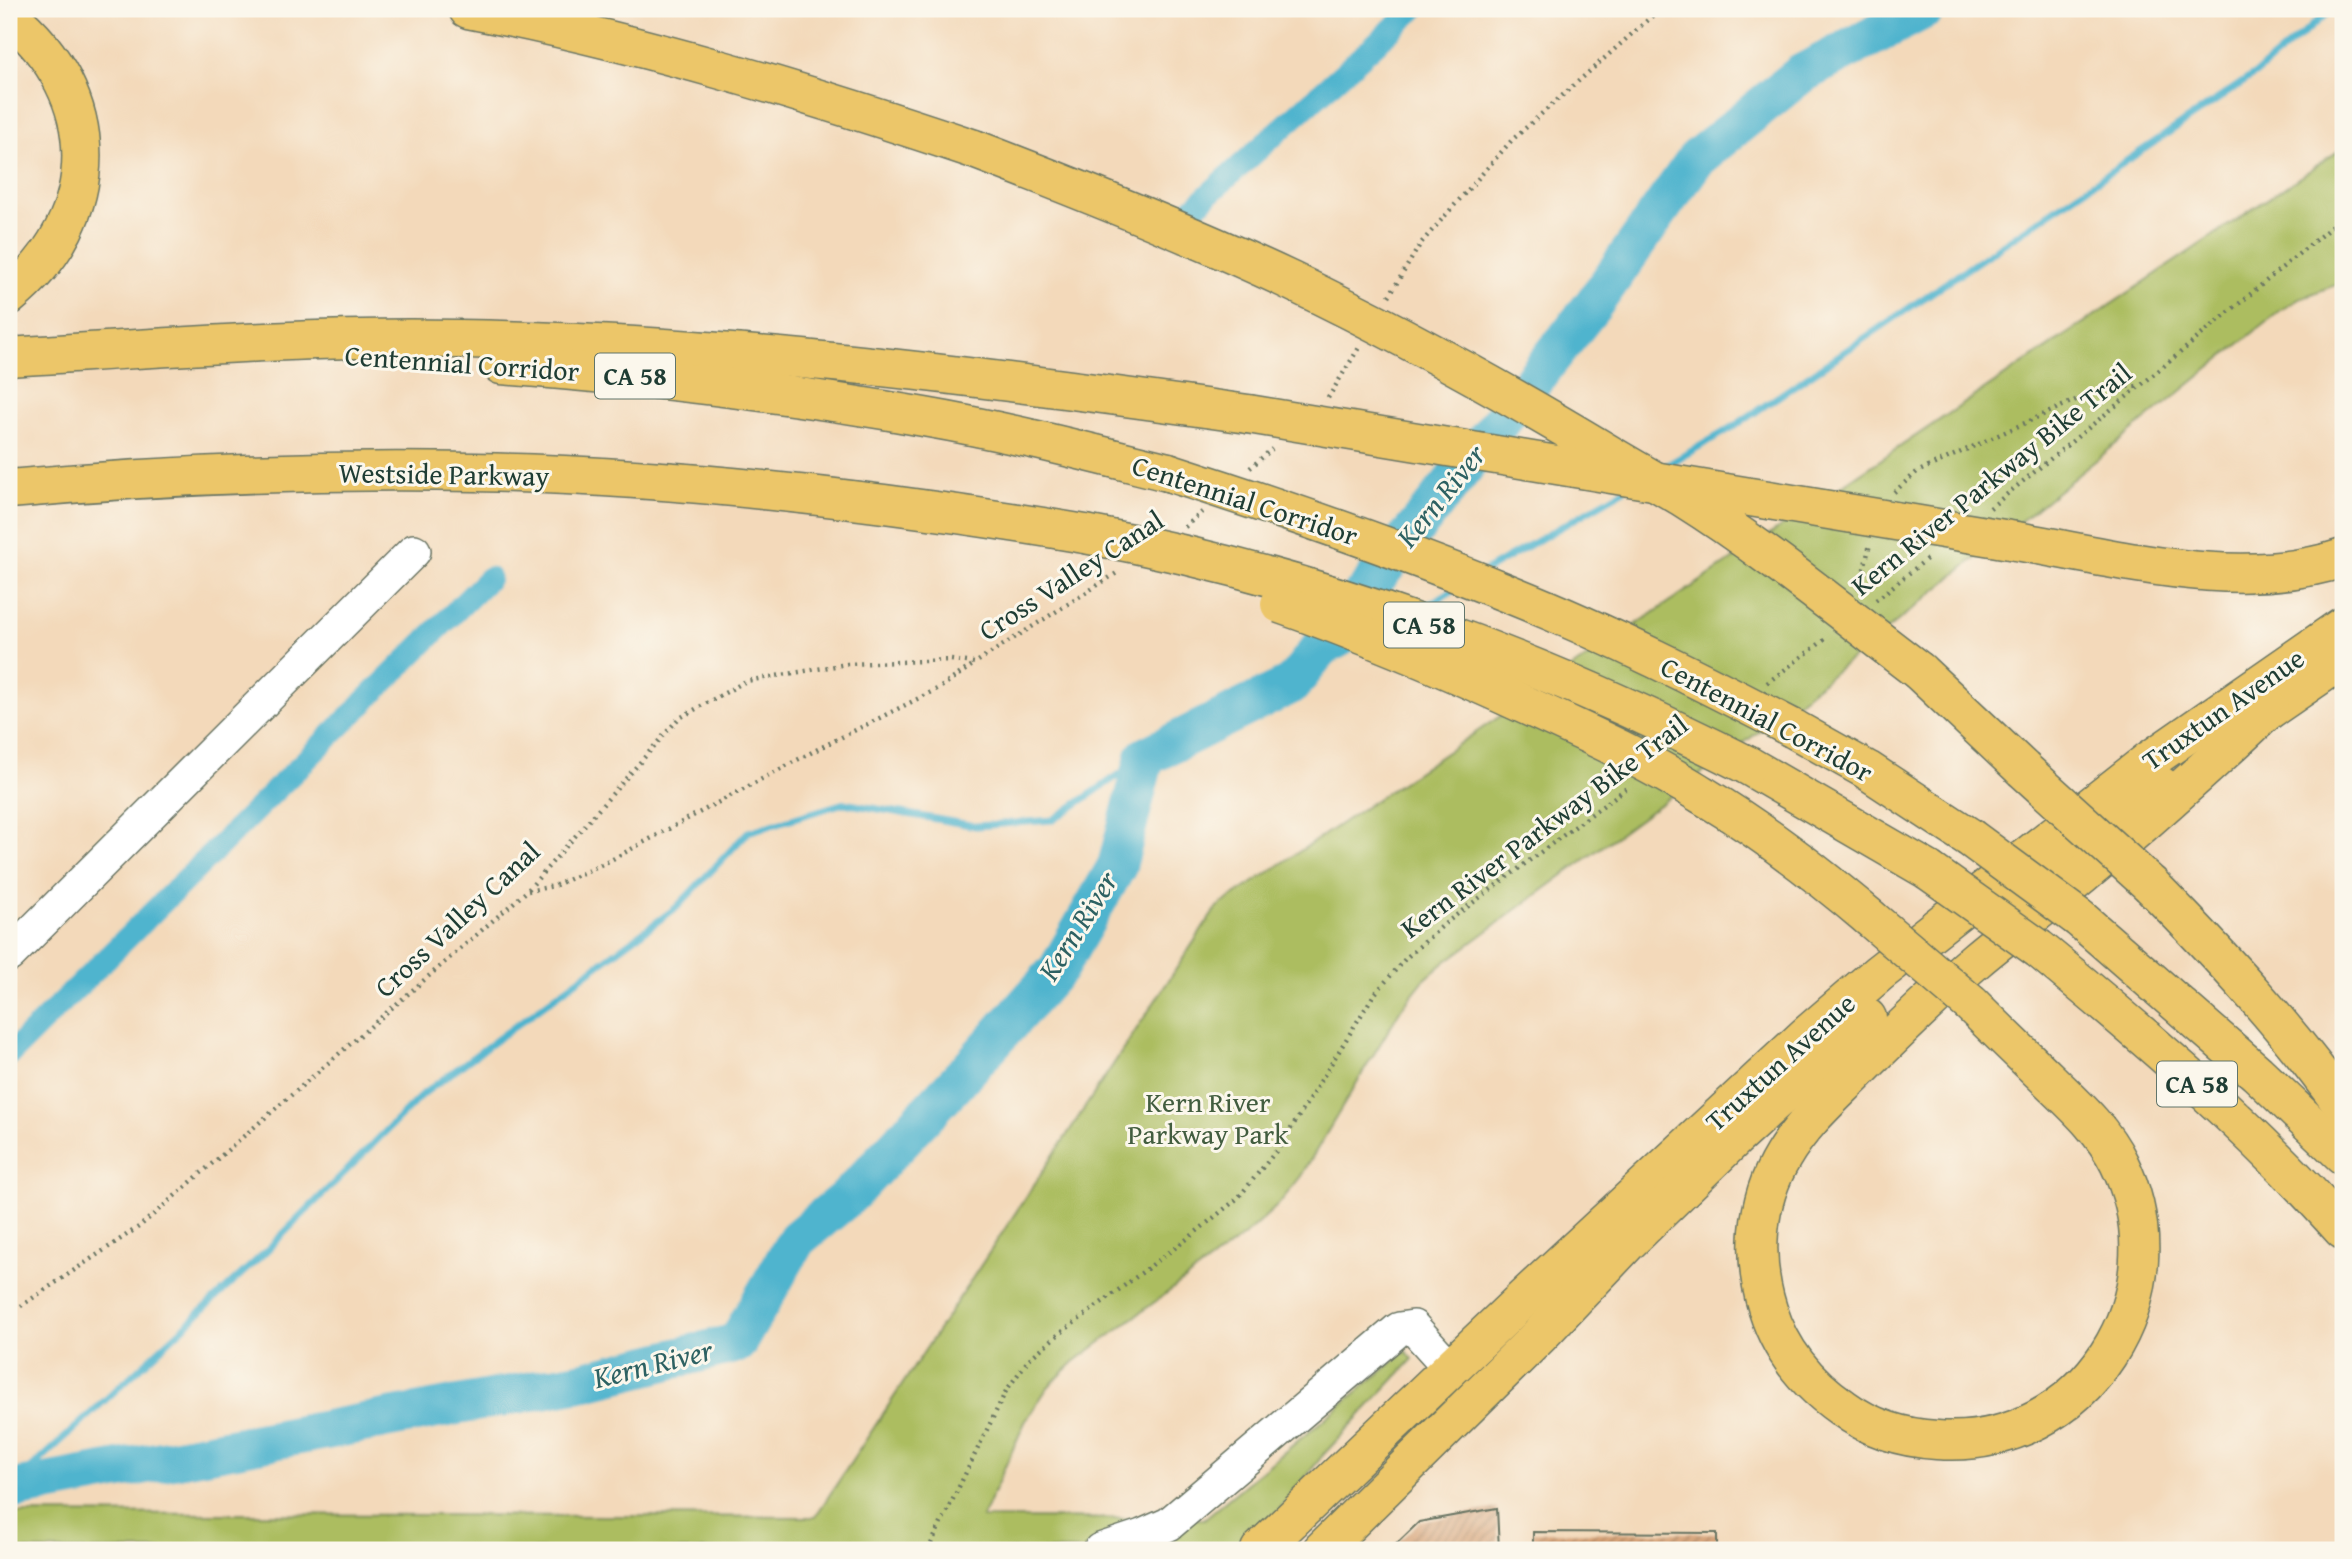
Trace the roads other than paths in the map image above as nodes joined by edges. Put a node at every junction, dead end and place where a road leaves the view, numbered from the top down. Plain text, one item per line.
1 (468, 9) edge
2 (9, 16) edge
3 (9, 296) edge
4 (93, 352) junction
5 (9, 357) edge
6 (9, 489) edge
7 (1079, 538) junction
8 (414, 551) dead end
9 (2343, 558) edge
10 (2343, 626) edge
11 (2343, 659) edge
12 (2269, 709) junction
13 (9, 955) edge
14 (2343, 1105) edge
15 (2343, 1155) edge
16 (2343, 1230) edge
17 (1450, 1368) junction
18 (1329, 1544) edge
19 (1100, 1550) edge
20 (1259, 1550) edge

1 - 14 main road, bridge
2 - 3 main road
4 - 5 main road
4 - 9 main road, bridge
4 - 15 main road, Centennial Corridor / CA 58, bridge
6 - 7 main road, Westside Parkway
7 - 12 main road, bridge
7 - 16 main road, Centennial Corridor / CA 58, bridge
8 - 13 lane
10 - 17 main road, Truxtun Avenue
11 - 12 main road, Truxtun Avenue
12 - 18 main road, Truxtun Avenue
17 - 18 main road
17 - 19 lane
17 - 20 main road, Truxtun Avenue

